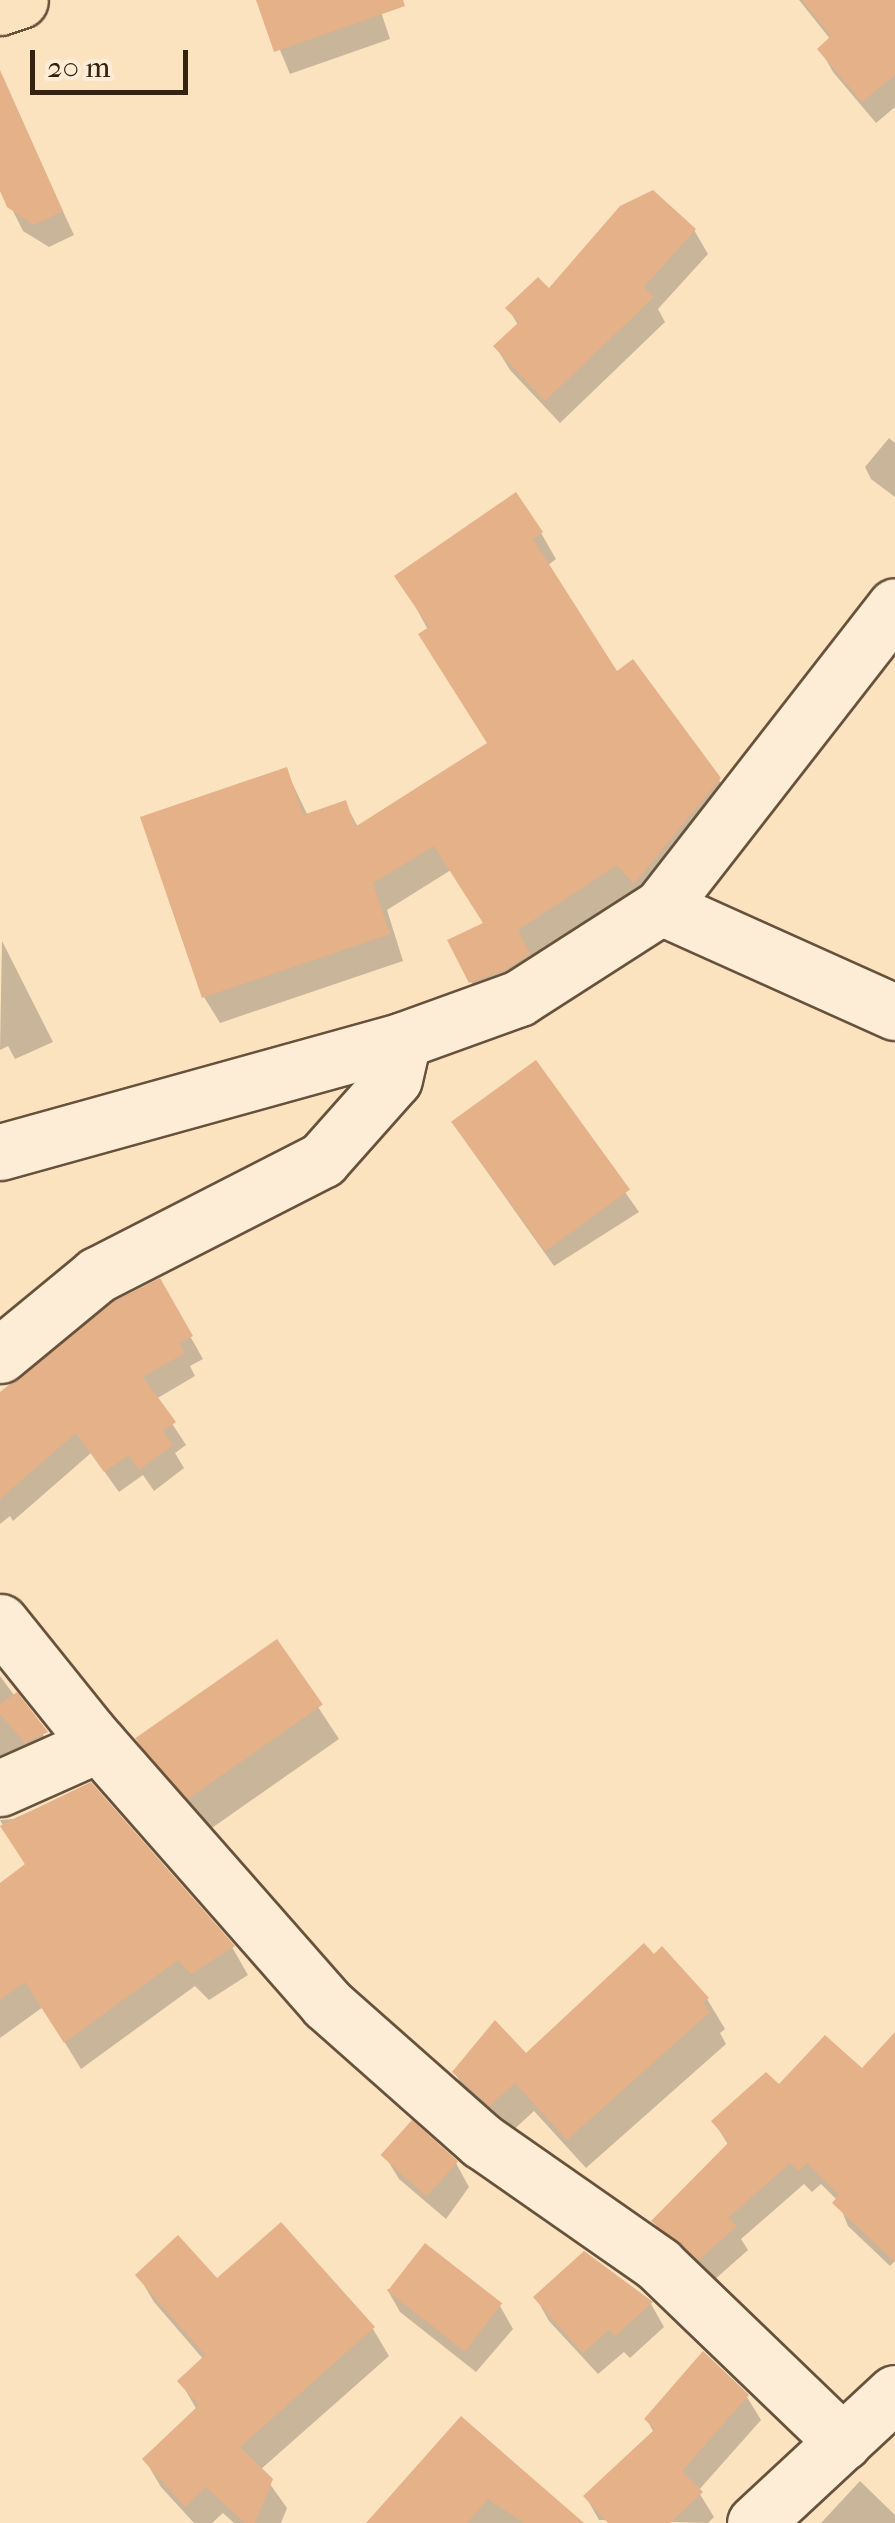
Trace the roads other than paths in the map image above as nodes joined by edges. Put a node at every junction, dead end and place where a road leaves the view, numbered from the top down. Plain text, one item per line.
1 (20, 0) edge
2 (0, 7) edge
3 (895, 606) edge
4 (661, 907) junction
5 (895, 1012) edge
6 (403, 1040) junction
7 (0, 1152) edge
8 (0, 1354) edge
9 (0, 1622) edge
10 (99, 1744) junction
11 (0, 1788) edge
12 (895, 2393) edge
13 (843, 2442) junction
14 (755, 2523) edge

1 - 2 main road
3 - 4 street
4 - 5 street
4 - 6 street
6 - 7 street
6 - 8 street
9 - 10 street
10 - 11 street
10 - 13 street
12 - 13 street
13 - 14 street

